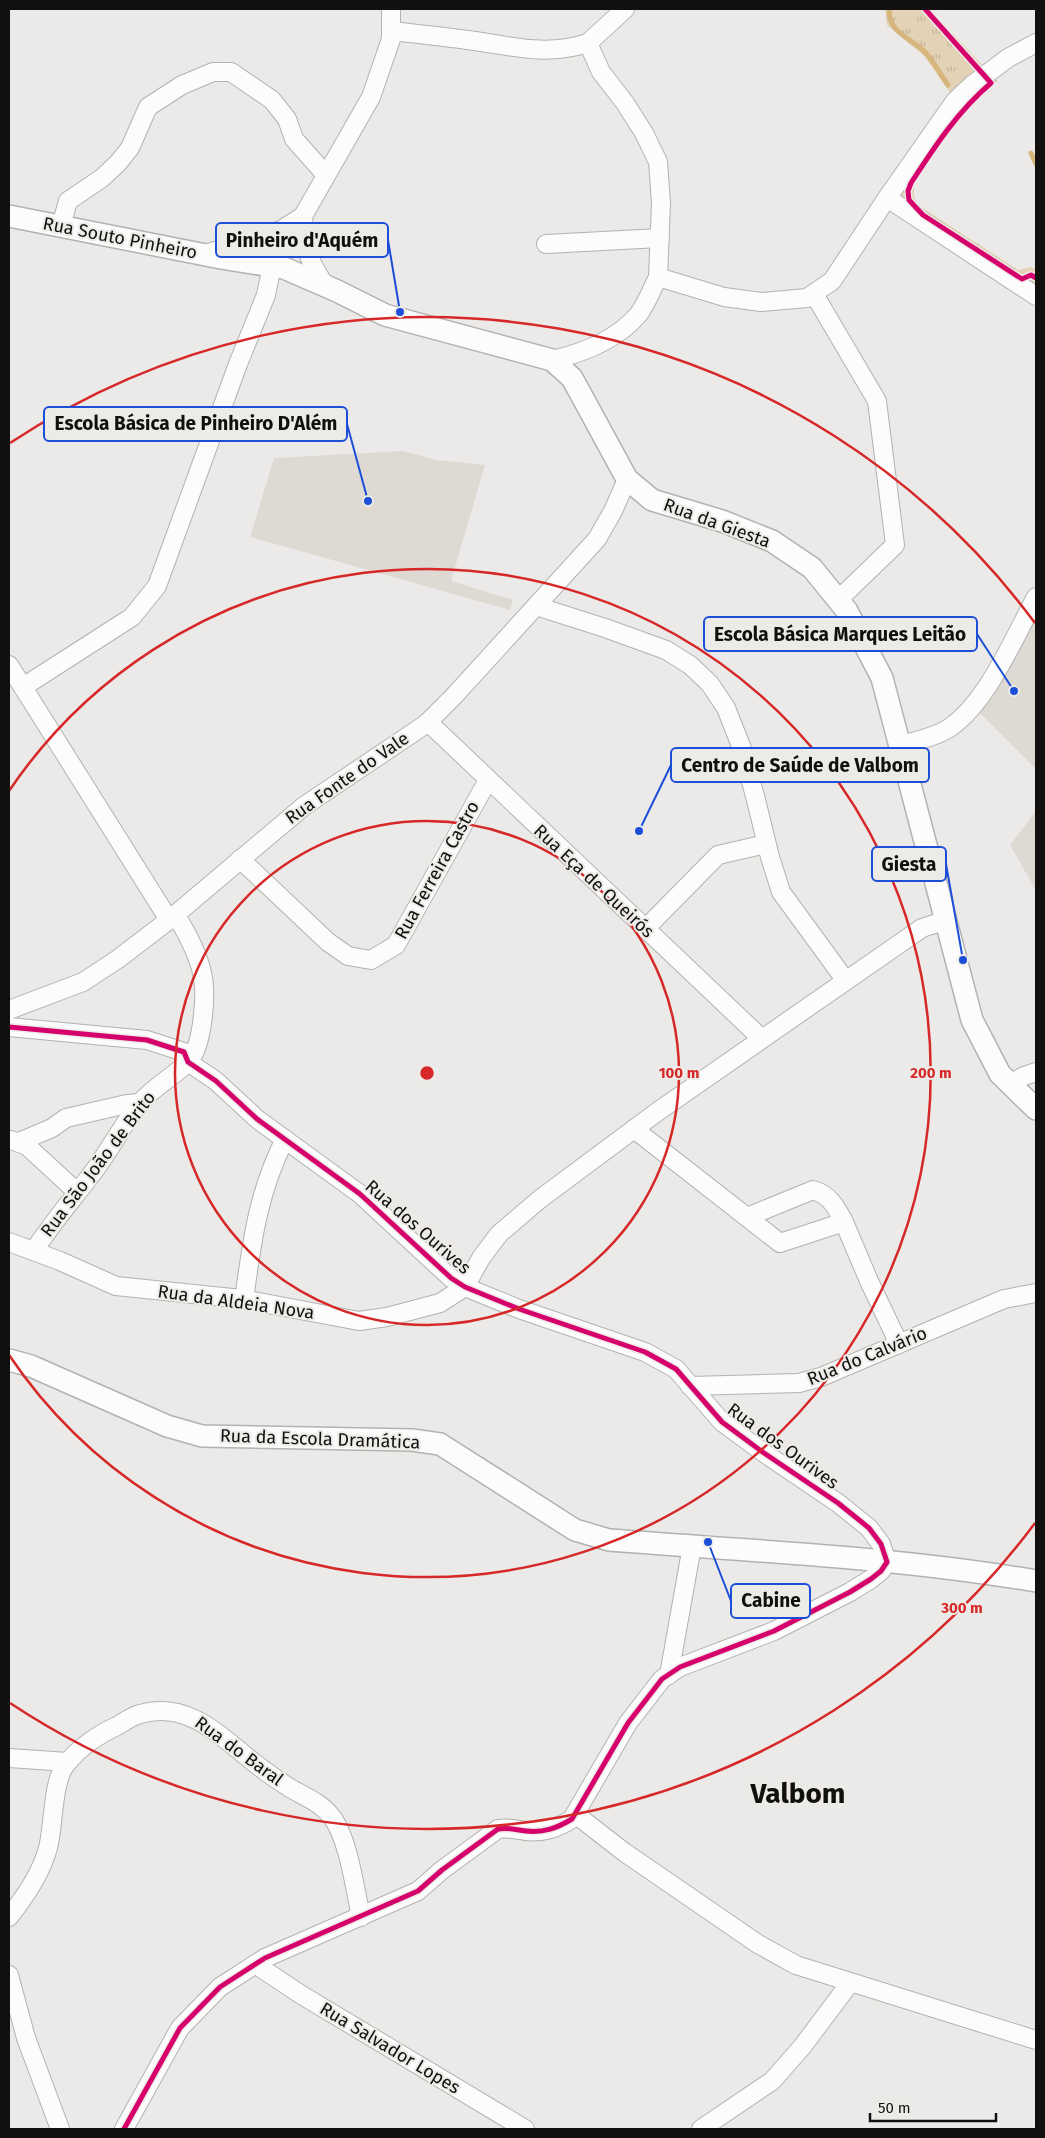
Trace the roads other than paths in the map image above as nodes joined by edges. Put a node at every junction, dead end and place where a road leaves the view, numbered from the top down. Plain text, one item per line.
1 (390, 9) edge
2 (625, 9) edge
3 (391, 31) junction
4 (588, 43) junction
5 (1036, 43) edge
6 (326, 175) junction
7 (887, 198) junction
8 (9, 216) edge
9 (303, 216) junction
10 (61, 226) junction
11 (660, 238) junction
12 (546, 244) dead end
13 (202, 255) junction
14 (272, 266) junction
15 (658, 277) junction
16 (325, 285) junction
17 (814, 294) junction
18 (1036, 296) edge
19 (552, 360) junction
20 (627, 480) junction
21 (1036, 597) edge
22 (838, 600) junction
23 (536, 606) junction
24 (9, 665) edge
25 (22, 687) junction
26 (428, 722) junction
27 (901, 745) junction
28 (488, 780) junction
29 (766, 844) junction
30 (240, 859) junction
31 (172, 917) junction
32 (947, 920) junction
33 (645, 929) junction
34 (846, 981) junction
35 (9, 1010) edge
36 (9, 1027) edge
37 (762, 1039) junction
38 (188, 1062) junction
39 (1036, 1072) edge
40 (1010, 1084) junction
41 (140, 1103) junction
42 (1036, 1110) edge
43 (634, 1129) junction
44 (285, 1139) junction
45 (14, 1141) edge
46 (77, 1192) junction
47 (747, 1217) junction
48 (844, 1222) junction
49 (9, 1242) edge
50 (34, 1251) junction
51 (465, 1287) junction
52 (1036, 1293) edge
53 (244, 1300) junction
54 (899, 1344) junction
55 (9, 1360) edge
56 (690, 1386) junction
57 (692, 1546) junction
58 (886, 1562) junction
59 (1036, 1581) edge
60 (669, 1675) junction
61 (9, 1758) edge
62 (68, 1762) junction
63 (575, 1814) junction
64 (9, 1917) edge
65 (361, 1917) junction
66 (255, 1964) junction
67 (9, 1975) edge
68 (850, 1983) junction
69 (1036, 2040) edge
70 (60, 2129) edge
71 (124, 2129) edge
72 (525, 2129) edge
73 (701, 2129) edge

1 - 3 street
2 - 4 street
3 - 4 street
3 - 6 street
4 - 11 street
5 - 7 street
6 - 9 street
6 - 10 street
7 - 17 street
7 - 18 street
8 - 10 street, Rua Souto Pinheiro
9 - 13 street
9 - 16 street
10 - 13 street, Rua Souto Pinheiro
11 - 12 street
11 - 15 street
13 - 14 street, Rua Souto Pinheiro
14 - 16 street, Rua Souto Pinheiro
14 - 25 street
15 - 17 street
15 - 19 street
16 - 19 street, Rua Souto Pinheiro
17 - 22 street
19 - 20 street, Rua Souto Pinheiro
20 - 22 street, Rua da Giesta
20 - 23 street, Rua Fonte do Vale
21 - 27 street
22 - 27 street, Rua da Giesta
23 - 26 street, Rua Fonte do Vale
23 - 29 street
24 - 25 street
25 - 31 street
26 - 28 street, Rua Eça de Queirós
26 - 30 street, Rua Fonte do Vale
27 - 32 street, Rua da Giesta
28 - 30 street, Rua Ferreira Castro
28 - 33 street, Rua Eça de Queirós
29 - 33 street
29 - 34 street
30 - 31 street, Rua Fonte do Vale
31 - 35 street, Rua Fonte do Vale
31 - 38 street
32 - 34 street
32 - 40 street, Rua da Giesta
33 - 37 street, Rua Eça de Queirós
34 - 37 street
36 - 38 street, Rua dos Ourives
37 - 43 street
38 - 41 street, Rua São João de Brito
38 - 44 street, Rua dos Ourives
39 - 40 street
40 - 42 street, Rua da Giesta
41 - 45 street
41 - 46 street, Rua São João de Brito
43 - 47 street
43 - 51 street
44 - 51 street, Rua dos Ourives
44 - 53 street
45 - 46 street
46 - 50 street, Rua São João de Brito
47 - 48 street
47 - 48 street
48 - 54 street
49 - 50 street, Rua da Aldeia Nova
50 - 53 street, Rua da Aldeia Nova
51 - 53 street, Rua da Aldeia Nova
51 - 56 street, Rua dos Ourives
52 - 54 street, Rua do Calvário
54 - 56 street, Rua do Calvário
55 - 57 street, Rua da Escola Dramática
56 - 58 street, Rua dos Ourives
57 - 58 street, Rua da Escola Dramática
57 - 60 street
58 - 59 street, Rua da Escola Dramática
58 - 60 street
60 - 63 street
61 - 62 street
62 - 64 street, Rua do Baral
62 - 65 street, Rua do Baral
63 - 65 street
63 - 68 street
65 - 66 street
66 - 71 street
66 - 72 street, Rua Salvador Lopes
67 - 70 street
68 - 69 street
68 - 73 street

